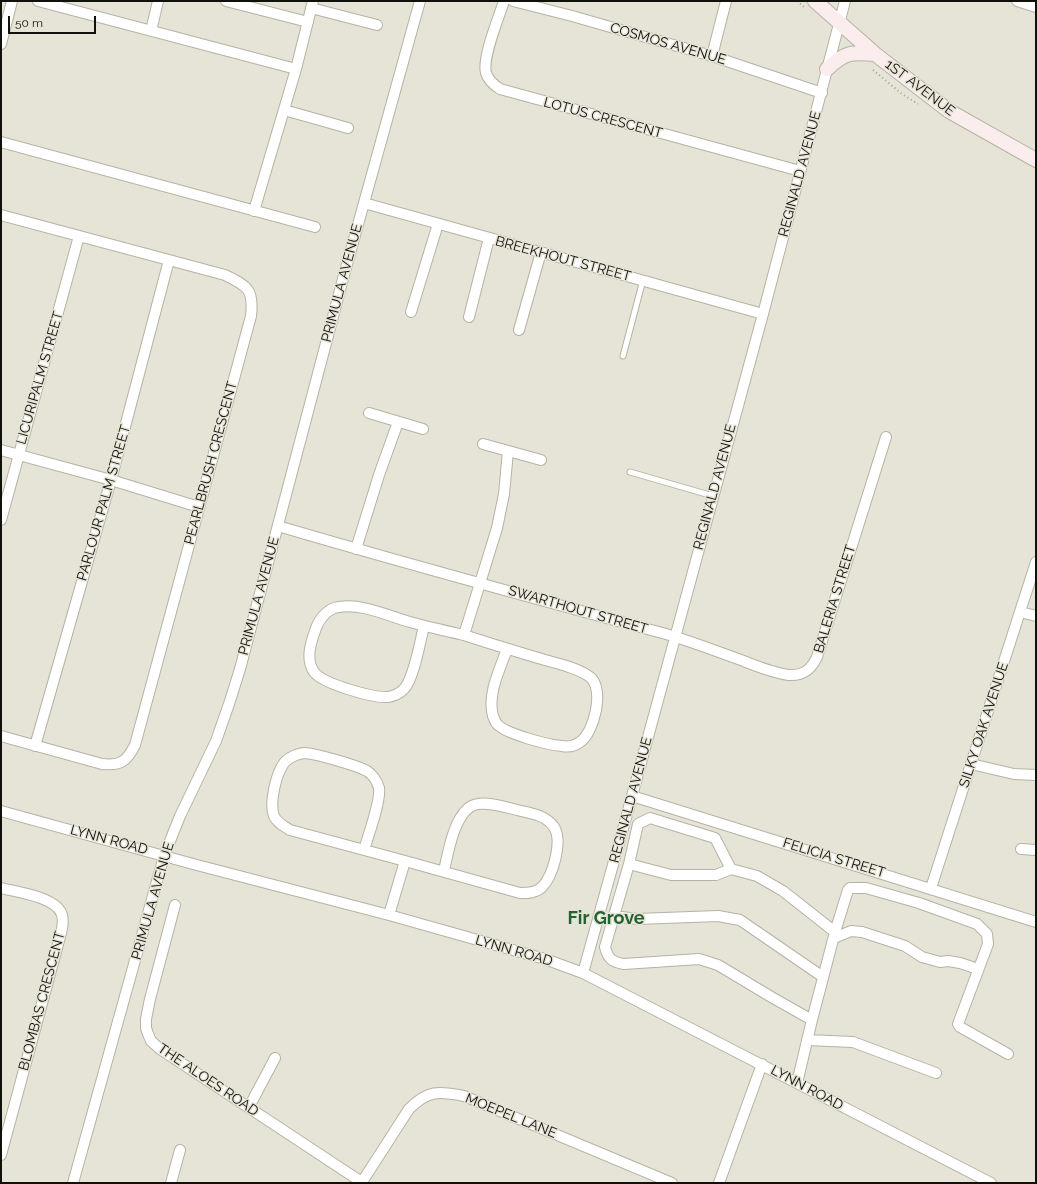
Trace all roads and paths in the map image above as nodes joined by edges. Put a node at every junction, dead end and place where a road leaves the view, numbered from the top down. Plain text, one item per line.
1 (12, 1) edge
2 (38, 1) edge
3 (158, 1) edge
4 (226, 1) edge
5 (420, 1) edge
6 (504, 1) edge
7 (513, 1) edge
8 (726, 1) edge
9 (815, 1) edge
10 (845, 1) edge
11 (1017, 1) edge
12 (312, 4) edge
13 (1036, 7) edge
14 (308, 22) junction
15 (839, 22) junction
16 (377, 25) dead end
17 (151, 31) junction
18 (1, 44) edge
19 (875, 54) junction
20 (712, 56) junction
21 (296, 69) junction
22 (827, 69) junction
23 (822, 93) junction
24 (284, 110) junction
25 (348, 128) dead end
26 (1, 142) edge
27 (1036, 160) edge
28 (800, 171) junction
29 (364, 203) junction
30 (254, 211) junction
31 (1, 215) edge
32 (438, 224) junction
33 (315, 227) dead end
34 (79, 236) junction
35 (489, 238) junction
36 (541, 252) junction
37 (169, 260) junction
38 (643, 280) junction
39 (411, 312) dead end
40 (763, 314) junction
41 (469, 317) dead end
42 (520, 330) dead end
43 (623, 356) dead end
44 (369, 413) dead end
45 (398, 422) junction
46 (423, 429) dead end
47 (886, 437) dead end
48 (483, 444) dead end
49 (1, 450) edge
50 (508, 451) junction
51 (18, 455) junction
52 (541, 460) dead end
53 (630, 472) dead end
54 (111, 480) junction
55 (713, 496) junction
56 (199, 507) junction
57 (1, 520) edge
58 (278, 526) junction
59 (356, 549) junction
60 (1036, 562) edge
61 (480, 583) junction
62 (1020, 612) junction
63 (1036, 616) edge
64 (424, 626) junction
65 (464, 635) junction
66 (676, 637) junction
67 (507, 649) junction
68 (1, 736) edge
69 (35, 746) junction
70 (971, 764) junction
71 (1036, 775) edge
72 (632, 796) junction
73 (1, 811) edge
74 (1021, 849) dead end
75 (364, 850) junction
76 (1036, 850) edge
77 (164, 856) junction
78 (405, 861) junction
79 (629, 864) junction
80 (731, 869) junction
81 (444, 871) junction
82 (1, 888) edge
83 (931, 888) junction
84 (175, 905) dead end
85 (389, 915) junction
86 (614, 916) junction
87 (1036, 922) edge
88 (834, 935) junction
89 (978, 970) junction
90 (583, 973) junction
91 (823, 978) junction
92 (812, 1020) junction
93 (807, 1040) junction
94 (1008, 1054) dead end
95 (275, 1058) dead end
96 (762, 1064) junction
97 (936, 1073) dead end
98 (797, 1083) junction
99 (249, 1107) junction
100 (180, 1150) dead end
101 (1, 1155) edge
102 (362, 1182) edge
103 (74, 1183) edge
104 (171, 1183) edge
105 (672, 1183) edge
106 (719, 1183) edge
107 (991, 1183) edge

1 - 18 street
2 - 17 street
3 - 17 street
4 - 14 street
5 - 29 street, PRIMULA AVENUE
6 - 28 street, LOTUS CRESCENT
7 - 20 street, COSMOS AVENUE
8 - 20 street
9 - 15 street, 1ST AVENUE
10 - 15 street, REGINALD AVENUE
11 - 13 street
12 - 14 street
12 - 16 street
14 - 21 street
15 - 19 street, 1ST AVENUE
15 - 22 street, REGINALD AVENUE
17 - 21 street
19 - 22 street
19 - 27 street, 1ST AVENUE
20 - 23 street, COSMOS AVENUE
21 - 24 street
22 - 23 street, REGINALD AVENUE
23 - 28 street, REGINALD AVENUE
24 - 25 street
24 - 30 street
26 - 30 street
28 - 40 street, REGINALD AVENUE
29 - 32 street, BREEKHOUT STREET
29 - 58 street, PRIMULA AVENUE
30 - 33 street
31 - 34 street, PEARLBRUSH CRESCENT
32 - 35 street, BREEKHOUT STREET
32 - 39 street
34 - 37 street, PEARLBRUSH CRESCENT
34 - 51 street, LICURIPALM STREET
35 - 36 street, BREEKHOUT STREET
35 - 41 street
36 - 38 street, BREEKHOUT STREET
36 - 42 street
37 - 54 street, PARLOUR PALM STREET
37 - 56 street, PEARLBRUSH CRESCENT
38 - 40 street, BREEKHOUT STREET
38 - 43 lane
40 - 55 street, REGINALD AVENUE
44 - 45 street
45 - 46 street
45 - 59 street
47 - 66 street, BALERIA STREET
48 - 50 street
49 - 51 street
50 - 52 street
50 - 61 street
51 - 54 street
51 - 57 street, LICURIPALM STREET
53 - 55 lane
54 - 56 street
54 - 69 street, PARLOUR PALM STREET
55 - 66 street, REGINALD AVENUE
56 - 69 street, PEARLBRUSH CRESCENT
58 - 59 street, SWARTHOUT STREET
58 - 77 street, PRIMULA AVENUE
59 - 61 street, SWARTHOUT STREET
60 - 62 street, SILKY OAK AVENUE
61 - 65 street
61 - 66 street, SWARTHOUT STREET
62 - 63 street
62 - 70 street, SILKY OAK AVENUE
64 - 64 street
64 - 65 street
65 - 67 street
66 - 72 street, REGINALD AVENUE
67 - 67 street
68 - 69 street, PEARLBRUSH CRESCENT
70 - 71 street
70 - 83 street, SILKY OAK AVENUE
72 - 83 street, FELICIA STREET
72 - 90 street, REGINALD AVENUE
73 - 77 street, LYNN ROAD
74 - 76 street
75 - 75 street
75 - 78 street
77 - 85 street, LYNN ROAD
77 - 103 street, PRIMULA AVENUE
78 - 81 street
78 - 85 street
79 - 80 street
79 - 80 street
79 - 86 street
80 - 88 street
81 - 81 street
82 - 101 street, BLOMBAS CRESCENT
83 - 87 street, FELICIA STREET
84 - 99 street, THE ALOES ROAD
85 - 90 street, LYNN ROAD
86 - 91 street
86 - 92 street
88 - 89 street
88 - 89 street
88 - 91 street
89 - 94 street
90 - 96 street, LYNN ROAD
91 - 92 street
92 - 93 street
93 - 97 street
93 - 98 street
95 - 99 street
96 - 98 street, LYNN ROAD
96 - 106 street
98 - 107 street, LYNN ROAD
99 - 102 street, THE ALOES ROAD
100 - 104 street
102 - 105 street, MOEPEL LANE

